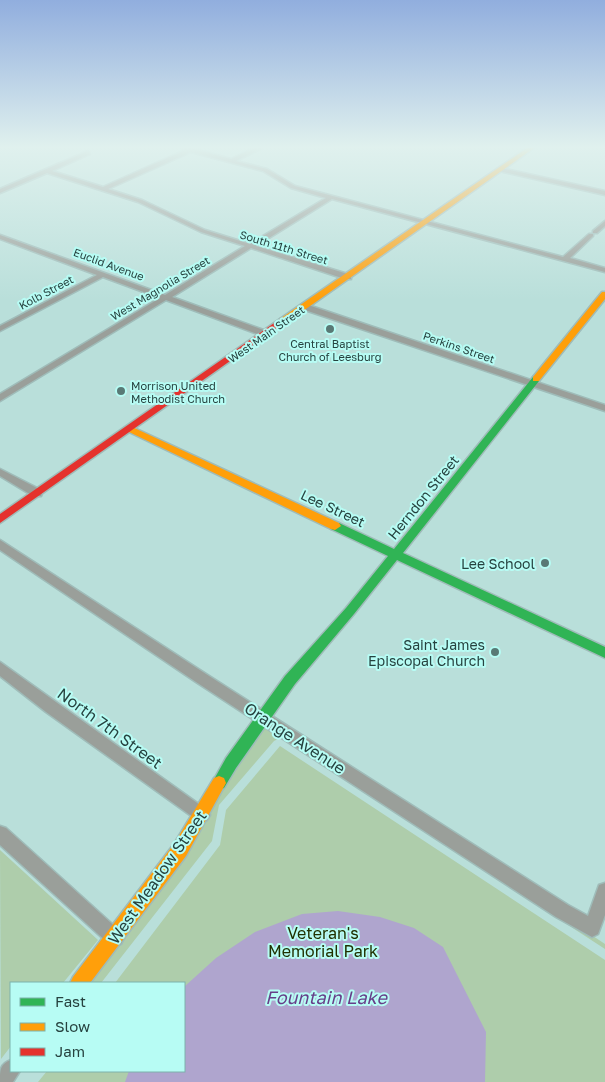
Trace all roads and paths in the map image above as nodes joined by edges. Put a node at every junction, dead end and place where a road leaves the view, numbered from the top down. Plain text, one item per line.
1 (134, 198) edge
2 (329, 198) edge
3 (337, 198) edge
4 (460, 198) edge
5 (427, 222) junction
6 (605, 223) edge
7 (0, 237) edge
8 (250, 246) junction
9 (566, 259) junction
10 (605, 270) edge
11 (104, 274) junction
12 (348, 277) junction
13 (605, 294) edge
14 (167, 297) junction
15 (305, 307) junction
16 (0, 329) edge
17 (266, 334) junction
18 (533, 384) junction
19 (0, 398) edge
20 (605, 408) edge
21 (130, 428) junction
22 (0, 472) edge
23 (37, 493) junction
24 (0, 519) edge
25 (0, 544) edge
26 (396, 554) junction
27 (605, 653) edge
28 (0, 668) edge
29 (262, 717) junction
30 (202, 815) junction
31 (0, 834) edge
32 (605, 891) edge
33 (115, 938) junction
34 (80, 982) edge
35 (10, 1070) edge
36 (1, 1082) edge

1 - 8 street, South 11th Street
2 - 8 street, West Magnolia Street
3 - 5 street
4 - 5 street, West Main Street
5 - 9 street
5 - 12 street, West Main Street
6 - 9 street
7 - 11 street, Euclid Avenue
8 - 12 street, South 11th Street
8 - 14 street, West Magnolia Street
9 - 10 street
11 - 14 street, Euclid Avenue
11 - 16 street, Kolb Street
12 - 15 street, West Main Street
13 - 18 street, Herndon Street
14 - 17 street, Euclid Avenue
14 - 19 street, West Magnolia Street
15 - 17 street, West Main Street
15 - 18 street, Perkins Street
17 - 21 street, West Main Street
18 - 20 street, Perkins Street
18 - 26 street, Herndon Street
21 - 23 street, West Main Street
21 - 26 street, Lee Street
22 - 23 street
23 - 24 street, West Main Street
25 - 29 street, Orange Avenue
26 - 27 street, Lee Street
26 - 29 street, Herndon Street
28 - 30 street, North 7th Street
29 - 30 street, West Meadow Street
29 - 32 street, Orange Avenue
30 - 33 street, West Meadow Street
31 - 33 street
33 - 34 street, West Meadow Street
35 - 36 street

